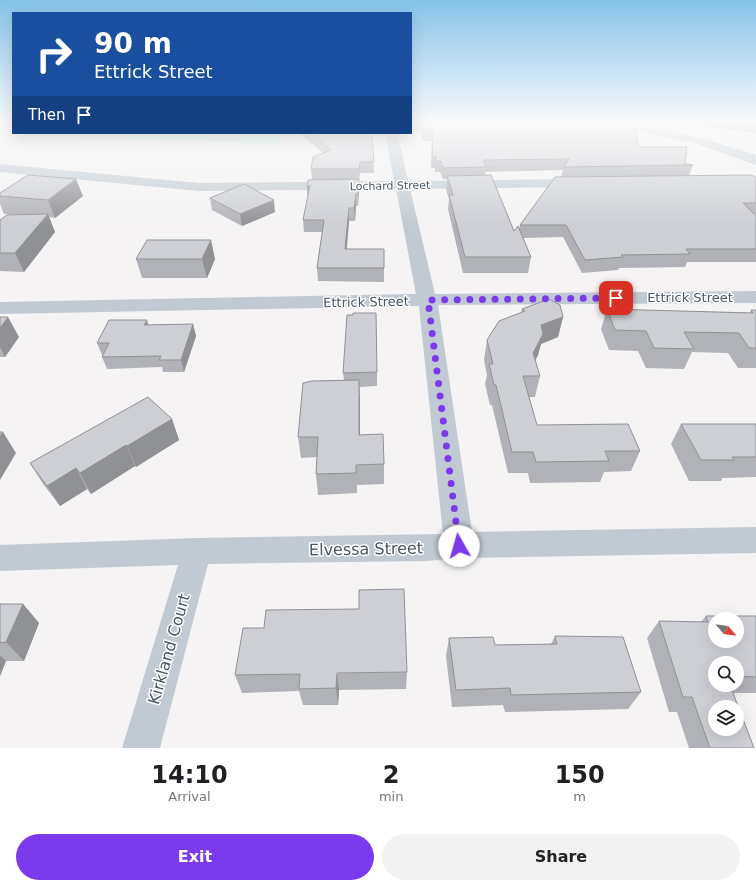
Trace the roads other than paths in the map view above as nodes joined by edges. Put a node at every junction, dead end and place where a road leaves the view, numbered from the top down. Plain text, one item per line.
1 (396, 157) edge
2 (0, 168) edge
3 (598, 183) edge
4 (402, 186) junction
5 (756, 297) edge
6 (428, 300) junction
7 (0, 308) edge
8 (756, 540) edge
9 (459, 546) junction
10 (197, 551) junction
11 (0, 558) edge
12 (141, 748) edge

1 - 4 street
2 - 4 street, Lochard Street
3 - 4 street, Lochard Street
4 - 6 street
5 - 6 street, Ettrick Street
6 - 7 street, Ettrick Street
6 - 9 street
8 - 9 street, Elvessa Street
9 - 10 street, Elvessa Street
10 - 11 street, Elvessa Street
10 - 12 street, Kirkland Court

